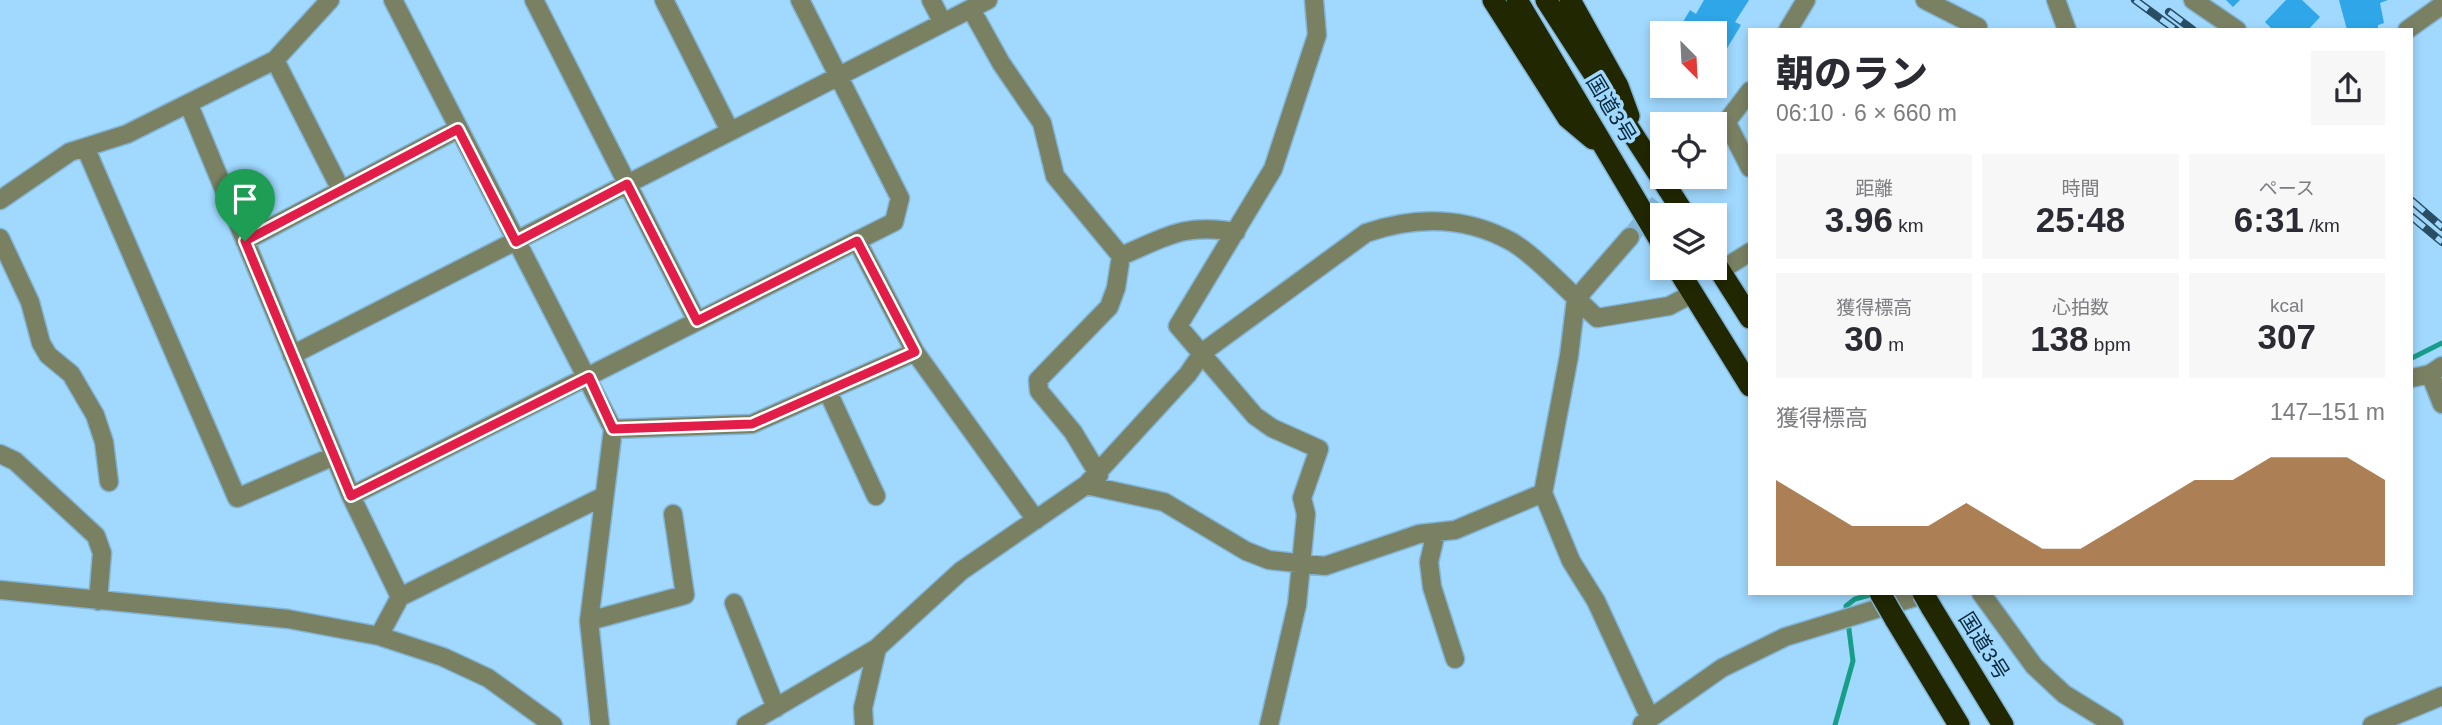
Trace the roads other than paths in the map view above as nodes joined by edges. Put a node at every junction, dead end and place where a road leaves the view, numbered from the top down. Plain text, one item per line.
1 (330, 0) edge
2 (534, 0) edge
3 (664, 0) edge
4 (800, 0) edge
5 (931, 0) edge
6 (988, 0) edge
7 (1314, 0) edge
8 (1493, 0) edge
9 (1517, 0) edge
10 (1546, 0) edge
11 (1570, 0) edge
12 (1806, 0) edge
13 (1925, 0) edge
14 (2056, 0) edge
15 (2193, 0) edge
16 (395, 1) edge
17 (2442, 5) edge
18 (971, 9) junction
19 (943, 23) junction
20 (1789, 28) edge
21 (1977, 28) edge
22 (2066, 28) edge
23 (2233, 28) edge
24 (2410, 28) edge
25 (275, 60) junction
26 (838, 74) junction
27 (1748, 94) edge
28 (189, 105) junction
29 (1727, 123) joint
30 (458, 129) junction
31 (730, 131) junction
32 (1636, 136) junction
33 (86, 149) junction
34 (1608, 152) junction
35 (1748, 165) edge
36 (627, 184) junction
37 (341, 190) junction
38 (0, 200) edge
39 (1678, 203) edge
40 (1650, 224) edge
41 (1236, 232) junction
42 (1630, 237) tunnel mouth
43 (0, 238) edge
44 (245, 241) junction
45 (857, 241) junction
46 (516, 242) junction
47 (1748, 253) edge
48 (1121, 256) junction
49 (1727, 263) edge
50 (1684, 280) edge
51 (1726, 280) edge
52 (1692, 294) junction
53 (1576, 299) junction
54 (1748, 315) edge
55 (697, 321) junction
56 (915, 352) junction
57 (1203, 352) junction
58 (292, 355) junction
59 (2436, 370) edge
60 (589, 377) junction
61 (2413, 378) edge
62 (1748, 383) edge
63 (827, 390) junction
64 (2442, 404) edge
65 (613, 429) junction
66 (0, 454) edge
67 (334, 456) junction
68 (1092, 480) junction
69 (108, 482) dead end
70 (1543, 493) junction
71 (351, 496) junction
72 (604, 496) junction
73 (876, 496) dead end
74 (673, 513) dead end
75 (1036, 520) junction
76 (1436, 532) junction
77 (1299, 564) junction
78 (0, 590) edge
79 (1881, 595) edge
80 (1982, 595) edge
81 (400, 597) junction
82 (1928, 598) edge
83 (98, 601) junction
84 (734, 603) dead end
85 (589, 621) junction
86 (380, 636) junction
87 (877, 648) junction
88 (1455, 659) dead end
89 (2442, 696) edge
90 (776, 708) junction
91 (1646, 721) edge
92 (553, 725) edge
93 (600, 725) edge
94 (746, 725) edge
95 (864, 725) edge
96 (1269, 725) edge
97 (1959, 725) edge
98 (2003, 725) edge
99 (2114, 725) edge
100 (2372, 725) edge

1 - 25 street
2 - 36 street
3 - 31 street
4 - 26 street
5 - 19 street
6 - 18 street
7 - 41 street
8 - 34 highway
9 - 34 highway, 国道3号
10 - 32 highway, 国道3号
11 - 32 highway
12 - 20 street
13 - 21 street
14 - 22 street
15 - 23 street
16 - 30 street
17 - 24 street
18 - 19 street
18 - 48 street
19 - 26 street
25 - 28 street
25 - 37 street
26 - 31 street
26 - 45 street
27 - 29 street
28 - 33 street
28 - 44 street
29 - 35 street
30 - 37 street
30 - 46 street
31 - 36 street
32 - 39 highway, 国道3号
33 - 38 street
33 - 67 street
34 - 40 highway, 国道3号
36 - 46 street
36 - 55 street
37 - 44 street
41 - 48 street
41 - 57 street
42 - 53 street
43 - 69 street
44 - 58 street
45 - 55 street
45 - 56 street
46 - 58 street
46 - 60 street
47 - 49 street
48 - 68 street
50 - 52 highway
51 - 54 highway
52 - 53 street
52 - 62 highway
53 - 57 street
53 - 70 street
55 - 60 street
56 - 63 street
56 - 75 street
57 - 68 street
57 - 77 street
58 - 67 street
59 - 61 street
59 - 64 street
60 - 65 street
60 - 71 street
63 - 65 street
63 - 73 street
65 - 72 street
66 - 83 street
67 - 71 street
68 - 75 street
68 - 77 street
70 - 76 street
70 - 91 street
71 - 81 street
72 - 81 street
72 - 85 street
74 - 85 street
75 - 87 street
76 - 77 street
76 - 88 street
77 - 96 street
78 - 83 street
79 - 97 highway, bridge
80 - 99 street
81 - 86 street
82 - 91 street
82 - 98 highway, 国道3号
83 - 86 street
84 - 90 street
85 - 93 street
86 - 92 street
87 - 90 street
87 - 95 street
89 - 100 street
90 - 94 street

